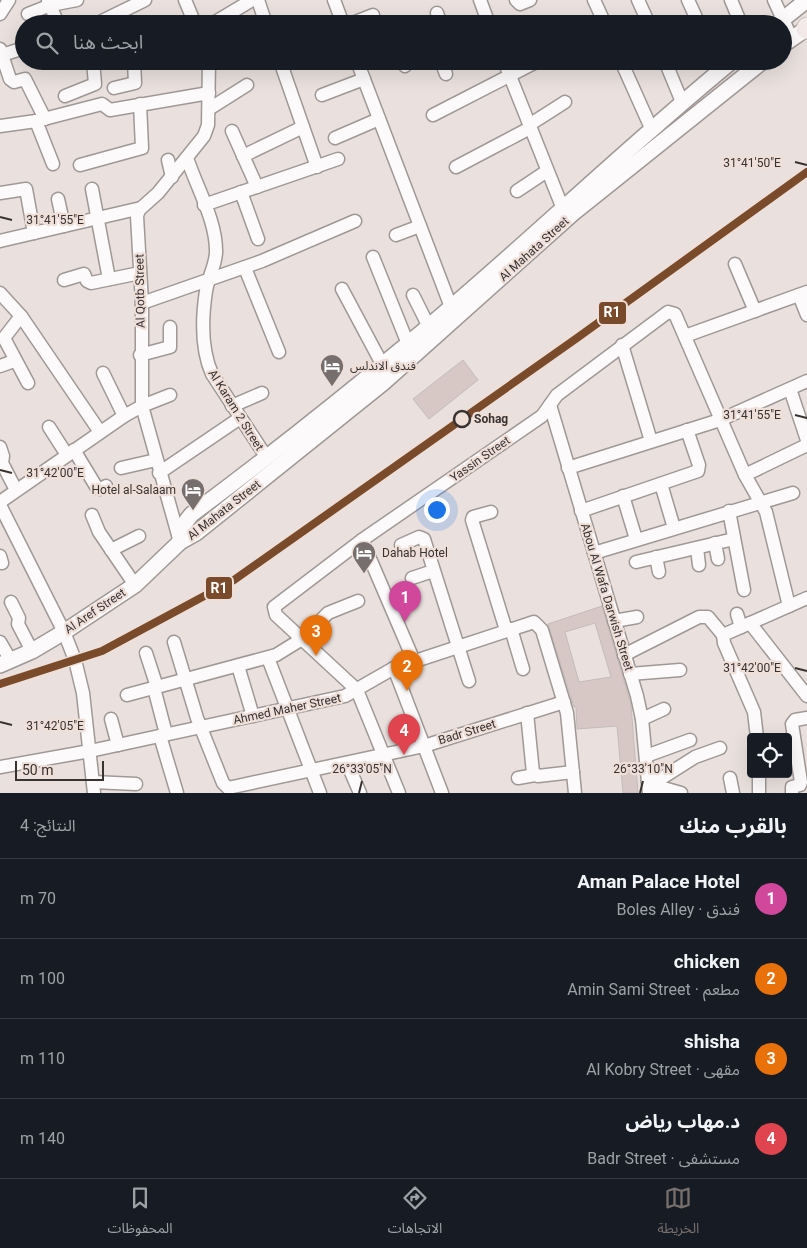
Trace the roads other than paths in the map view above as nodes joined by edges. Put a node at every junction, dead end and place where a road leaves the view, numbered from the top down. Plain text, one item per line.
1 (9, 0) edge
2 (77, 0) edge
3 (145, 0) edge
4 (185, 0) edge
5 (252, 0) edge
6 (258, 0) edge
7 (334, 0) edge
8 (480, 0) edge
9 (516, 0) edge
10 (530, 0) edge
11 (594, 0) edge
12 (638, 0) edge
13 (688, 0) edge
14 (730, 0) edge
15 (774, 0) edge
16 (807, 0) edge
17 (49, 2) edge
18 (124, 11) edge
19 (0, 14) edge
20 (28, 14) dead end
21 (54, 15) edge
22 (191, 15) edge
23 (227, 15) edge
24 (263, 15) edge
25 (340, 15) edge
26 (483, 15) edge
27 (601, 15) edge
28 (644, 15) edge
29 (695, 15) edge
30 (737, 15) edge
31 (777, 15) edge
32 (788, 15) edge
33 (15, 50) edge
34 (1, 52) edge
35 (3, 70) edge
36 (94, 70) edge
37 (134, 70) edge
38 (209, 70) edge
39 (283, 70) edge
40 (361, 70) edge
41 (444, 70) edge
42 (508, 70) edge
43 (521, 70) edge
44 (626, 70) edge
45 (668, 70) edge
46 (713, 70) edge
47 (752, 70) edge
48 (446, 74) dead end
49 (510, 76) junction
50 (364, 78) junction
51 (247, 85) dead end
52 (114, 88) dead end
53 (209, 93) junction
54 (322, 95) dead end
55 (65, 96) dead end
56 (565, 102) dead end
57 (682, 102) junction
58 (140, 104) junction
59 (208, 109) junction
60 (433, 115) dead end
61 (379, 119) junction
62 (41, 120) junction
63 (0, 126) edge
64 (530, 126) junction
65 (303, 127) junction
66 (651, 128) junction
67 (232, 131) dead end
68 (336, 138) dead end
69 (243, 156) junction
70 (187, 158) junction
71 (338, 159) dead end
72 (168, 160) dead end
73 (53, 164) dead end
74 (80, 165) dead end
75 (317, 167) junction
76 (456, 167) dead end
77 (547, 171) junction
78 (172, 178) junction
79 (257, 187) junction
80 (92, 189) dead end
81 (242, 192) junction
82 (517, 192) dead end
83 (0, 193) edge
84 (58, 200) dead end
85 (204, 205) junction
86 (141, 208) junction
87 (563, 209) junction
88 (98, 218) junction
89 (355, 221) dead end
90 (64, 226) junction
91 (420, 226) junction
92 (34, 233) junction
93 (396, 235) dead end
94 (258, 239) dead end
95 (0, 241) edge
96 (373, 257) dead end
97 (735, 264) dead end
98 (245, 268) junction
99 (140, 273) junction
100 (109, 279) junction
101 (64, 280) dead end
102 (209, 280) junction
103 (342, 289) dead end
104 (0, 293) edge
105 (803, 294) edge
106 (414, 295) dead end
107 (142, 303) junction
108 (451, 307) junction
109 (755, 311) junction
110 (807, 315) edge
111 (21, 316) junction
112 (428, 326) junction
113 (170, 327) dead end
114 (685, 336) junction
115 (2, 340) edge
116 (408, 344) junction
117 (622, 344) junction
118 (279, 352) dead end
119 (140, 355) junction
120 (14, 361) junction
121 (382, 364) junction
122 (0, 366) edge
123 (103, 372) dead end
124 (807, 381) edge
125 (28, 383) dead end
126 (790, 389) junction
127 (262, 393) dead end
128 (170, 395) dead end
129 (550, 405) junction
130 (142, 406) junction
131 (232, 406) junction
132 (124, 416) junction
133 (240, 418) junction
134 (720, 420) junction
135 (49, 427) dead end
136 (687, 430) junction
137 (100, 432) junction
138 (807, 440) edge
139 (651, 441) junction
140 (807, 445) edge
141 (0, 447) edge
142 (71, 453) junction
143 (267, 458) junction
144 (156, 460) junction
145 (121, 468) dead end
146 (568, 468) junction
147 (159, 473) junction
148 (745, 475) junction
149 (661, 484) junction
150 (106, 486) dead end
151 (16, 490) junction
152 (792, 493) dead end
153 (623, 496) junction
154 (760, 502) junction
155 (0, 503) edge
156 (581, 511) junction
157 (729, 511) junction
158 (491, 512) dead end
159 (92, 515) dead end
160 (674, 528) junction
161 (139, 536) dead end
162 (636, 539) junction
163 (734, 539) junction
164 (362, 540) junction
165 (180, 542) junction
166 (715, 543) junction
167 (401, 545) dead end
168 (697, 548) junction
169 (111, 550) junction
170 (594, 553) junction
171 (656, 557) junction
172 (718, 559) dead end
173 (636, 562) dead end
174 (699, 565) dead end
175 (433, 571) junction
176 (659, 572) dead end
177 (412, 578) dead end
178 (134, 585) junction
179 (744, 590) dead end
180 (807, 598) edge
181 (358, 601) dead end
182 (11, 602) dead end
183 (789, 606) junction
184 (737, 614) dead end
185 (637, 617) dead end
186 (614, 621) junction
187 (745, 625) junction
188 (508, 629) junction
189 (64, 632) junction
190 (722, 635) junction
191 (302, 639) junction
192 (0, 642) edge
193 (174, 642) dead end
194 (457, 647) junction
195 (32, 651) junction
196 (146, 653) dead end
197 (624, 655) junction
198 (268, 658) junction
199 (414, 661) junction
200 (5, 663) edge
201 (238, 666) junction
202 (394, 668) junction
203 (524, 669) dead end
204 (680, 670) dead end
205 (630, 674) junction
206 (186, 680) junction
207 (469, 681) dead end
208 (156, 688) junction
209 (357, 690) junction
210 (127, 695) dead end
211 (807, 696) edge
212 (564, 702) junction
213 (287, 709) junction
214 (664, 709) dead end
215 (527, 713) junction
216 (253, 716) junction
217 (807, 718) edge
218 (112, 719) dead end
219 (642, 719) junction
220 (202, 727) junction
221 (757, 733) edge
222 (163, 735) junction
223 (690, 740) dead end
224 (118, 745) junction
225 (424, 746) junction
226 (720, 748) dead end
227 (90, 750) junction
228 (385, 756) junction
229 (646, 756) junction
230 (347, 763) junction
231 (0, 767) edge
232 (311, 770) junction
233 (573, 772) junction
234 (535, 775) junction
235 (518, 778) dead end
236 (730, 778) dead end
237 (760, 778) edge
238 (136, 784) dead end
239 (93, 787) edge
240 (649, 787) edge
241 (177, 793) edge
242 (320, 793) edge
243 (360, 793) edge
244 (399, 793) edge
245 (442, 793) edge
246 (575, 793) edge
247 (681, 793) edge
248 (732, 793) edge
249 (759, 793) edge
250 (792, 793) edge

1 - 19 street
2 - 17 street
3 - 18 street
4 - 22 street
5 - 23 street
6 - 24 street
7 - 25 street
8 - 26 street
9 - 10 street
11 - 27 street
12 - 28 street
13 - 29 street
14 - 30 street
15 - 31 street
16 - 32 street
17 - 20 street
17 - 21 street
33 - 34 street
34 - 35 street
35 - 62 street
36 - 55 street
37 - 52 street
38 - 53 street
39 - 65 street
40 - 50 street
41 - 48 street
42 - 49 street
43 - 49 street
44 - 66 street
45 - 57 street
46 - 57 street, Al Mahata Street
47 - 165 street, Al Mahata Street
49 - 60 street
49 - 64 street
50 - 54 street
50 - 61 street
51 - 59 street
53 - 58 street
53 - 59 street
56 - 64 street
57 - 66 street, Al Mahata Street
58 - 62 street
58 - 74 street
59 - 70 street
61 - 68 street
61 - 91 street
62 - 63 street
62 - 73 street
64 - 76 street
64 - 77 street
65 - 69 street
65 - 75 street
66 - 87 street, Al Mahata Street
67 - 69 street
69 - 79 street
70 - 78 street
70 - 85 street, Al Karam 2 Street
71 - 75 street
72 - 78 street
75 - 79 street
77 - 82 street
77 - 87 street
78 - 86 street
79 - 81 street
80 - 88 street
81 - 85 street
81 - 94 street
83 - 92 street
84 - 90 street
85 - 102 street, Al Karam 2 Street
86 - 88 street
86 - 99 street, Al Qotb Street
87 - 108 street, Al Mahata Street
88 - 90 street
88 - 100 street
89 - 98 street
90 - 92 street
91 - 93 street
91 - 108 street
92 - 95 street
96 - 116 street
97 - 109 street
98 - 102 street
98 - 118 street
99 - 100 street
99 - 107 street, Al Qotb Street
100 - 101 street
102 - 107 street
102 - 131 street, Al Karam 2 Street
103 - 121 street
104 - 111 street
105 - 109 street
105 - 110 street
106 - 112 street
107 - 119 street, Al Qotb Street
108 - 112 street, Al Mahata Street
109 - 114 street
111 - 115 street
111 - 137 street
112 - 116 street, Al Mahata Street
113 - 119 street
114 - 117 street, Yassin Street
114 - 134 street
115 - 120 street
116 - 121 street, Al Mahata Street
117 - 129 street, Yassin Street
117 - 139 street
119 - 130 street, Al Qotb Street
120 - 122 street
120 - 125 street
121 - 143 street, Al Mahata Street
123 - 132 street
124 - 126 street
126 - 134 street
126 - 138 street
127 - 131 street
128 - 130 street
129 - 146 street, Abou Al Wafa Darwish Street
129 - 164 street, Yassin Street
130 - 132 street
130 - 144 street, Al Qotb Street
131 - 133 street, Al Karam 2 Street
132 - 137 street
133 - 143 street, Al Karam 2 Street
133 - 147 street
134 - 136 street
134 - 148 street
135 - 142 street
136 - 139 street
136 - 149 street
137 - 142 street
139 - 146 street
140 - 148 street
141 - 151 street
142 - 150 street
142 - 151 street
143 - 165 street, Al Mahata Street
144 - 145 street
144 - 147 street, Al Qotb Street
146 - 156 street, Abou Al Wafa Darwish Street
147 - 165 street, Al Qotb Street
148 - 154 street
149 - 153 street
149 - 160 street
151 - 155 street
152 - 154 street
153 - 156 street
153 - 162 street
154 - 157 street
154 - 183 street
155 - 189 street
156 - 170 street, Abou Al Wafa Darwish Street
157 - 160 street
157 - 163 street
158 - 188 street
159 - 169 street
160 - 162 street
161 - 169 street
162 - 170 street
163 - 166 street
163 - 179 street
164 - 191 street, Yassin Street
164 - 199 street
165 - 178 street, Al Aref Street
166 - 168 street
166 - 172 street
167 - 175 street
168 - 171 street
168 - 174 street
169 - 178 street
170 - 186 street, Abou Al Wafa Darwish Street
171 - 173 street
171 - 176 street
175 - 177 street
175 - 194 street
178 - 189 street, Al Aref Street
180 - 183 street
181 - 191 street
182 - 195 street
183 - 187 street
184 - 187 street
185 - 186 street
186 - 197 street, Abou Al Wafa Darwish Street
187 - 190 street
187 - 211 street
188 - 194 street, Ahmed Maher Street
188 - 203 street
188 - 212 street, Ahmed Maher Street
189 - 195 street, Al Aref Street
189 - 227 street
190 - 197 street
190 - 221 street
191 - 198 street
191 - 209 street
192 - 200 street
193 - 206 street
194 - 199 street, Ahmed Maher Street
194 - 207 street
195 - 200 street, Al Aref Street
196 - 208 street
197 - 205 street, Abou Al Wafa Darwish Street
198 - 201 street
198 - 213 street
199 - 202 street, Ahmed Maher Street
201 - 206 street
201 - 216 street
202 - 209 street, Ahmed Maher Street
202 - 225 street
204 - 205 street
205 - 219 street, Abou Al Wafa Darwish Street
206 - 208 street
206 - 220 street
208 - 210 street
208 - 222 street
209 - 213 street, Ahmed Maher Street
209 - 228 street
212 - 215 street, Badr Street
212 - 233 street
213 - 216 street, Ahmed Maher Street
213 - 232 street
214 - 219 street
215 - 225 street, Badr Street
215 - 234 street
216 - 220 street, Ahmed Maher Street
217 - 250 street
218 - 224 street
219 - 229 street, Abou Al Wafa Darwish Street
220 - 222 street, Ahmed Maher Street
220 - 232 street, Badr Street
222 - 224 street, Ahmed Maher Street
222 - 241 street
223 - 229 street
224 - 227 street, Ahmed Maher Street
225 - 228 street, Badr Street
225 - 245 street
226 - 240 street
227 - 231 street, Ahmed Maher Street
227 - 239 street
228 - 230 street, Badr Street
228 - 244 street
229 - 240 street, Abou Al Wafa Darwish Street
230 - 232 street, Badr Street
230 - 243 street
232 - 242 street
233 - 234 street
233 - 246 street
234 - 235 street
236 - 248 street
237 - 249 street
238 - 239 street
240 - 247 street

